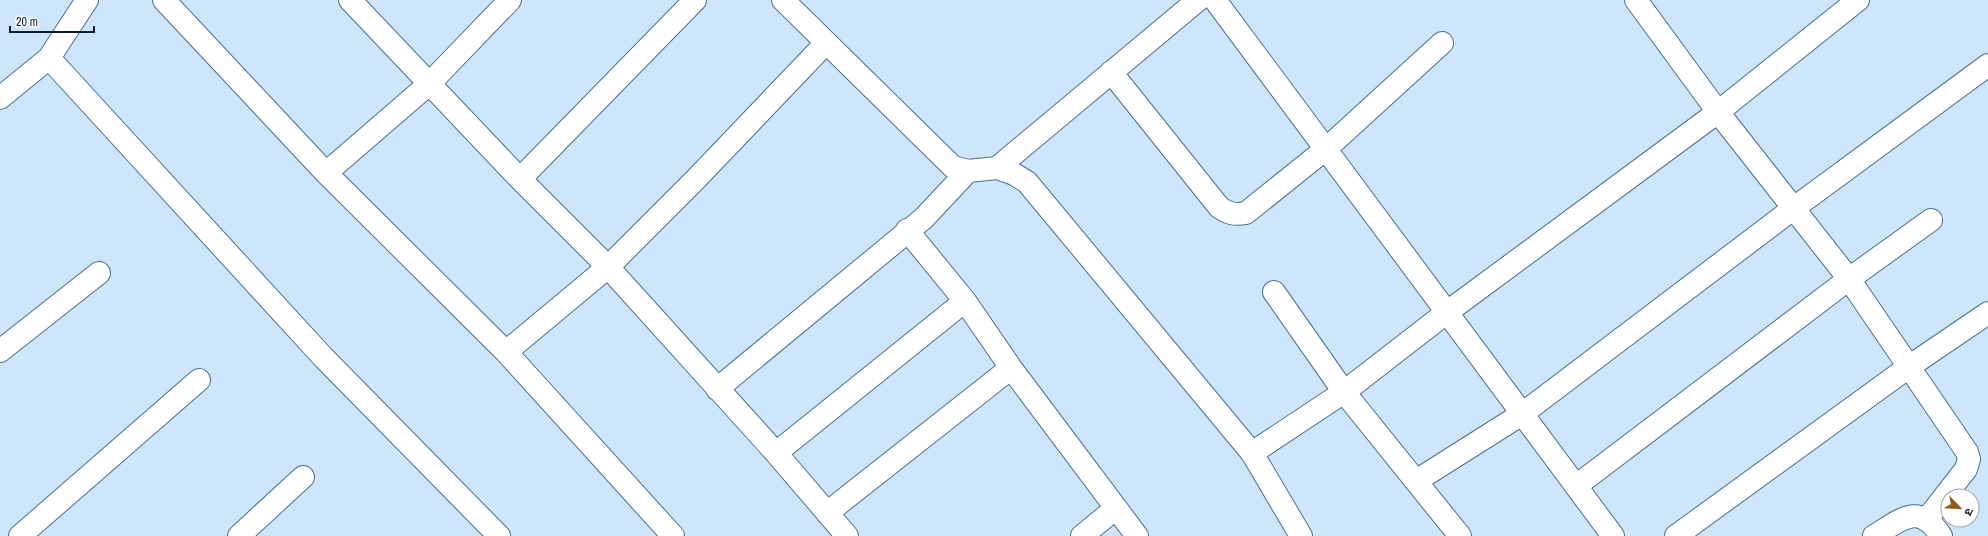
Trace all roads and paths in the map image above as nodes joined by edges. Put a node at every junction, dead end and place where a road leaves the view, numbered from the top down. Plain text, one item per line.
1 (87, 0) edge
2 (164, 0) edge
3 (350, 0) edge
4 (510, 0) edge
5 (695, 0) edge
6 (783, 0) edge
7 (1198, 0) edge
8 (1215, 0) edge
9 (1636, 0) edge
10 (1858, 0) edge
11 (826, 43) junction
12 (1442, 43) dead end
13 (49, 58) junction
14 (1988, 66) edge
15 (1111, 72) junction
16 (429, 84) junction
17 (0, 98) edge
18 (1718, 112) junction
19 (1327, 148) junction
20 (996, 168) junction
21 (968, 171) junction
22 (326, 173) junction
23 (520, 179) junction
24 (1794, 208) junction
25 (1931, 220) dead end
26 (907, 230) junction
27 (608, 267) junction
28 (99, 273) dead end
29 (1849, 279) junction
30 (1274, 292) dead end
31 (965, 301) junction
32 (1446, 313) junction
33 (1988, 313) edge
34 (0, 351) edge
35 (506, 352) junction
36 (1910, 366) junction
37 (1011, 368) junction
38 (199, 380) dead end
39 (717, 389) junction
40 (1344, 392) junction
41 (1522, 414) junction
42 (776, 453) junction
43 (1252, 454) junction
44 (304, 477) dead end
45 (1416, 482) junction
46 (1576, 486) junction
47 (1115, 509) junction
48 (827, 512) junction
49 (1926, 519) junction
50 (251, 533) edge
51 (20, 536) edge
52 (499, 536) edge
53 (674, 536) edge
54 (847, 536) edge
55 (1082, 536) edge
56 (1136, 536) edge
57 (1300, 536) edge
58 (1460, 536) edge
59 (1613, 536) edge
60 (1676, 536) edge
61 (1874, 536) edge
62 (1940, 536) edge

1 - 13 street
2 - 22 street
3 - 16 street
4 - 16 street
5 - 23 street
6 - 11 street
7 - 15 street
8 - 19 street
9 - 18 street
10 - 18 street
11 - 21 street
11 - 27 street
12 - 19 street
13 - 17 street
13 - 52 street
14 - 24 street
15 - 19 street
15 - 20 street
16 - 22 street
16 - 23 street
18 - 24 street
18 - 32 street
19 - 32 street
20 - 21 street
20 - 43 street
21 - 26 street
22 - 35 street
23 - 27 street
24 - 29 street
24 - 41 street
25 - 29 street
26 - 31 street
26 - 39 street
27 - 35 street
27 - 39 street
28 - 34 street
29 - 36 street
29 - 46 street
30 - 40 street
31 - 37 street
31 - 42 street
32 - 40 street
32 - 41 street
33 - 36 street
35 - 53 street
36 - 49 street
36 - 60 street
37 - 47 street
37 - 48 street
38 - 51 street
39 - 42 street
40 - 43 street
40 - 45 street
41 - 45 street
41 - 46 street
42 - 48 street
43 - 57 street
44 - 50 street
45 - 58 street
46 - 59 street
47 - 55 street
47 - 56 street
48 - 54 street
49 - 61 street
49 - 62 street

